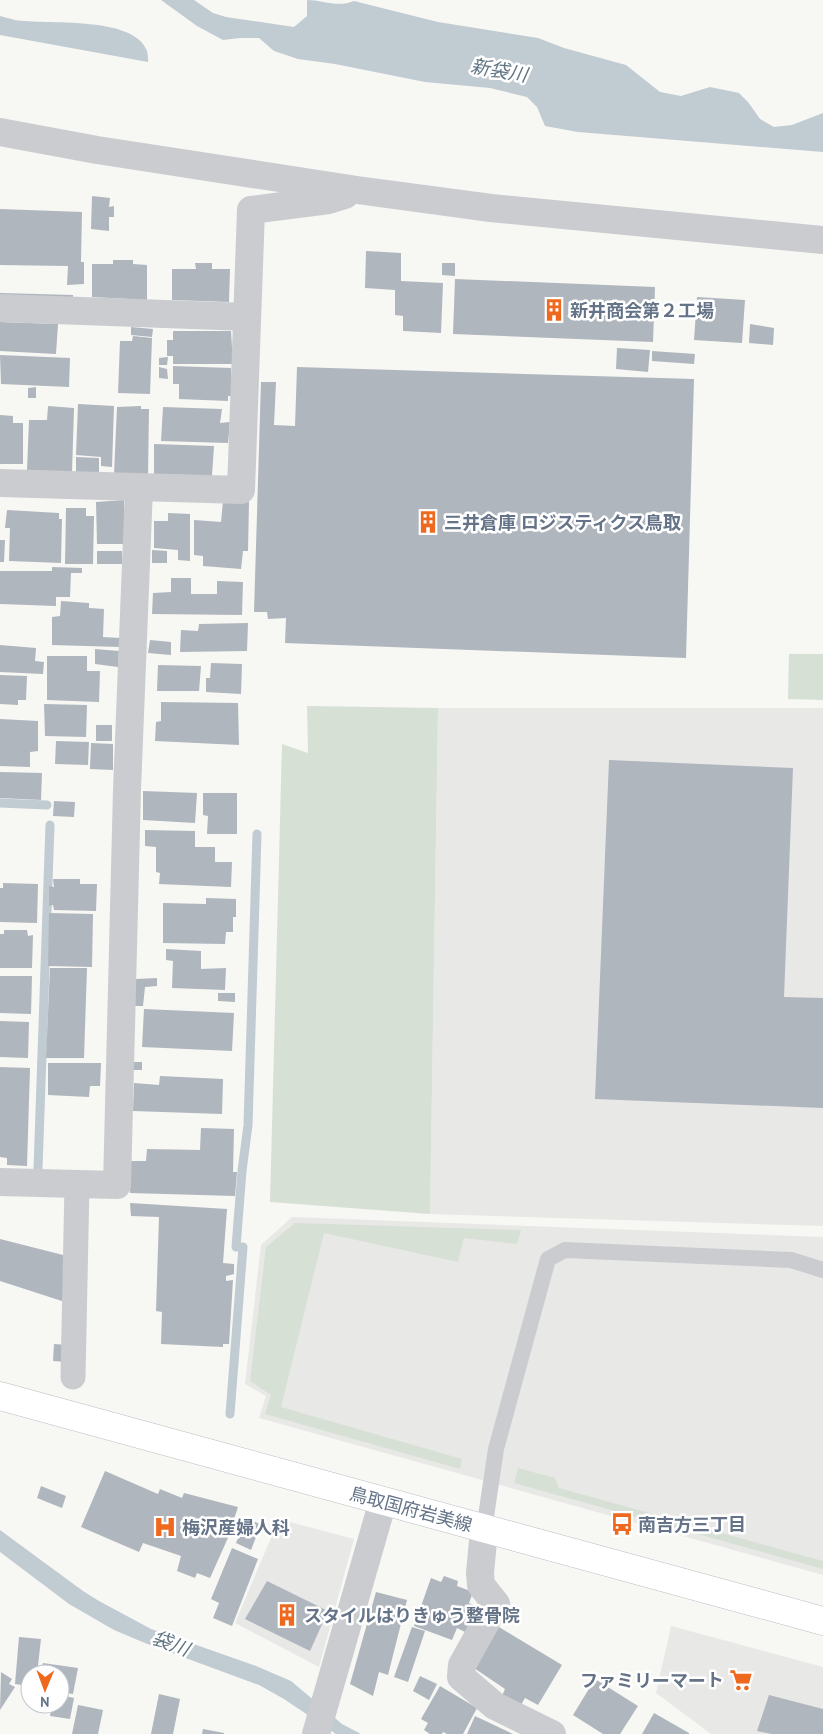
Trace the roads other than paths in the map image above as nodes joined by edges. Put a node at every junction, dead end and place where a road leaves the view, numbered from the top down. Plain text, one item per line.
1 (0, 132) edge
2 (357, 190) junction
3 (823, 240) edge
4 (0, 308) edge
5 (247, 317) junction
6 (0, 483) edge
7 (139, 488) junction
8 (0, 1182) edge
9 (78, 1185) junction
10 (823, 1270) edge
11 (73, 1377) dead end
12 (0, 1396) edge
13 (383, 1501) junction
14 (484, 1530) junction
15 (823, 1621) edge
16 (316, 1734) edge
17 (552, 1734) edge

1 - 2 street
2 - 3 street
2 - 5 street
4 - 5 street
5 - 7 street
6 - 7 street
7 - 9 street
8 - 9 street
9 - 11 street
10 - 14 lane
12 - 13 main road, 鳥取国府岩美線
13 - 14 main road, 鳥取国府岩美線
13 - 16 street
14 - 15 main road, 鳥取国府岩美線
14 - 17 street

